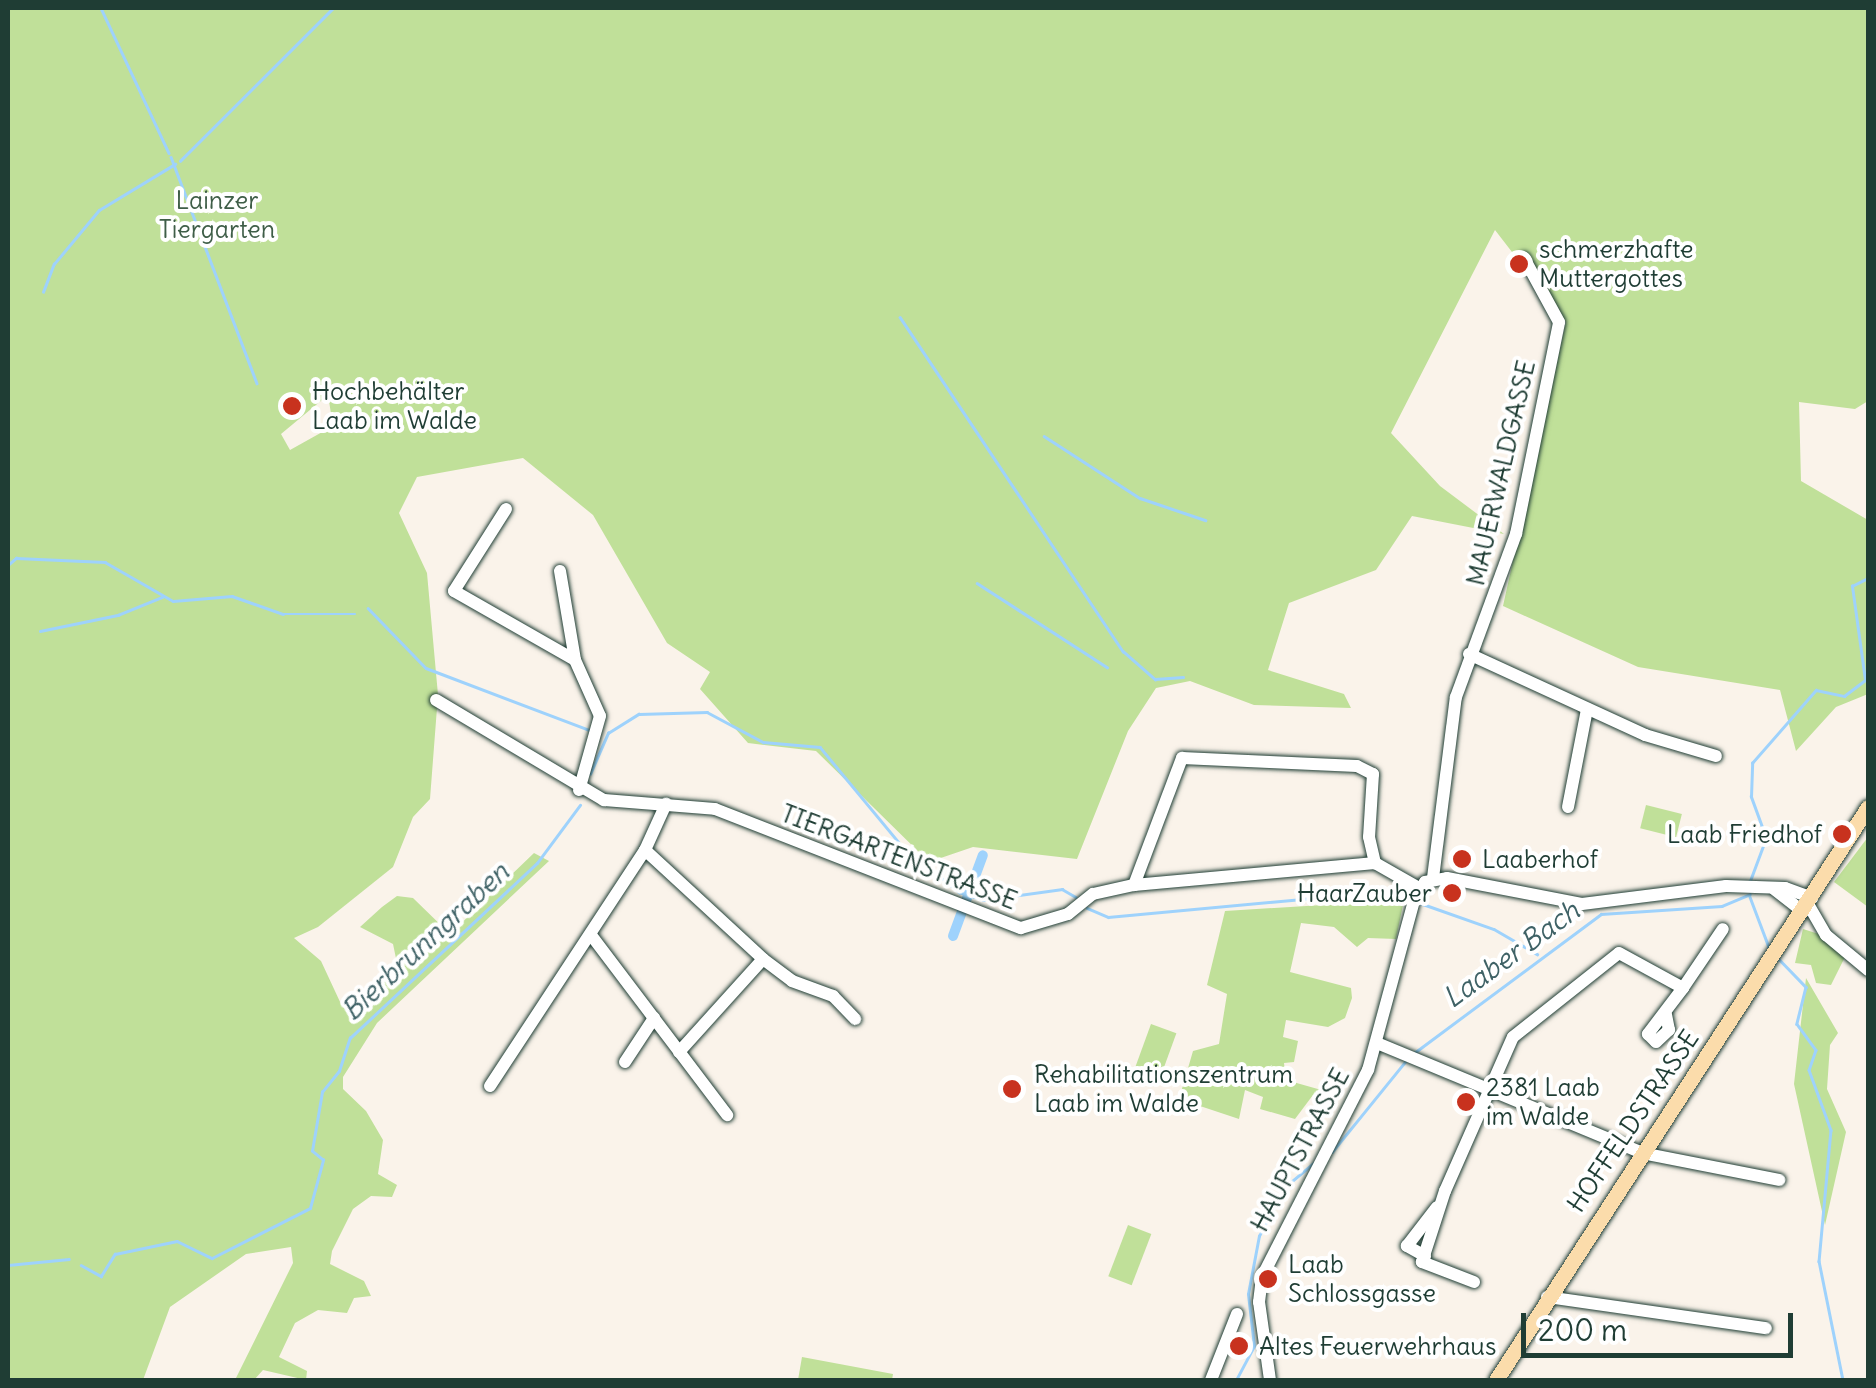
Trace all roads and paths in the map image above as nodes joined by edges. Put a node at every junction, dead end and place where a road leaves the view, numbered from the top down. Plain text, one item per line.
1 (1524, 258) dead end
2 (506, 510) dead end
3 (560, 571) dead end
4 (1469, 654) junction
5 (576, 660) junction
6 (436, 700) dead end
7 (1588, 709) junction
8 (1716, 756) dead end
9 (579, 790) junction
10 (666, 804) junction
11 (1568, 807) dead end
12 (1868, 810) edge
13 (645, 850) junction
14 (1375, 864) junction
15 (1433, 878) junction
16 (1134, 885) junction
17 (1419, 888) junction
18 (1810, 902) junction
19 (1724, 929) dead end
20 (591, 935) junction
21 (763, 960) junction
22 (1868, 970) edge
23 (1683, 988) junction
24 (1666, 1014) dead end
25 (654, 1018) junction
26 (855, 1019) dead end
27 (1377, 1043) junction
28 (679, 1052) junction
29 (625, 1062) dead end
30 (490, 1086) dead end
31 (1491, 1090) junction
32 (727, 1114) dead end
33 (1642, 1152) junction
34 (1779, 1180) dead end
35 (1444, 1191) junction
36 (1425, 1256) junction
37 (1474, 1282) dead end
38 (1547, 1297) junction
39 (1237, 1314) dead end
40 (1766, 1328) dead end
41 (1212, 1380) edge
42 (1270, 1380) edge
43 (1496, 1380) edge

1 - 4 street, MAUERWALDGASSE
2 - 5 street
3 - 5 street
4 - 7 street
4 - 15 street, MAUERWALDGASSE
5 - 9 street
6 - 9 street, TIERGARTENSTRASSE
7 - 8 street
7 - 11 street
9 - 10 street, TIERGARTENSTRASSE
10 - 13 street
10 - 16 street, TIERGARTENSTRASSE
12 - 18 main road, HOFFELDSTRASSE
13 - 20 street
13 - 21 street
14 - 16 street, TIERGARTENSTRASSE
14 - 16 street
14 - 17 street
15 - 17 street
15 - 18 street
17 - 27 street, HAUPTSTRASSE
18 - 22 street
18 - 33 main road, HOFFELDSTRASSE
19 - 23 street
20 - 25 street
20 - 30 street
21 - 26 street
21 - 28 street
23 - 24 street
23 - 31 street
25 - 28 street
25 - 29 street
27 - 31 street
27 - 42 street, HAUPTSTRASSE
28 - 32 street
31 - 33 street
31 - 35 street
33 - 34 street
33 - 38 main road, HOFFELDSTRASSE
35 - 36 street
35 - 36 street
36 - 37 street
38 - 40 street
38 - 43 main road, HOFFELDSTRASSE
39 - 41 street

